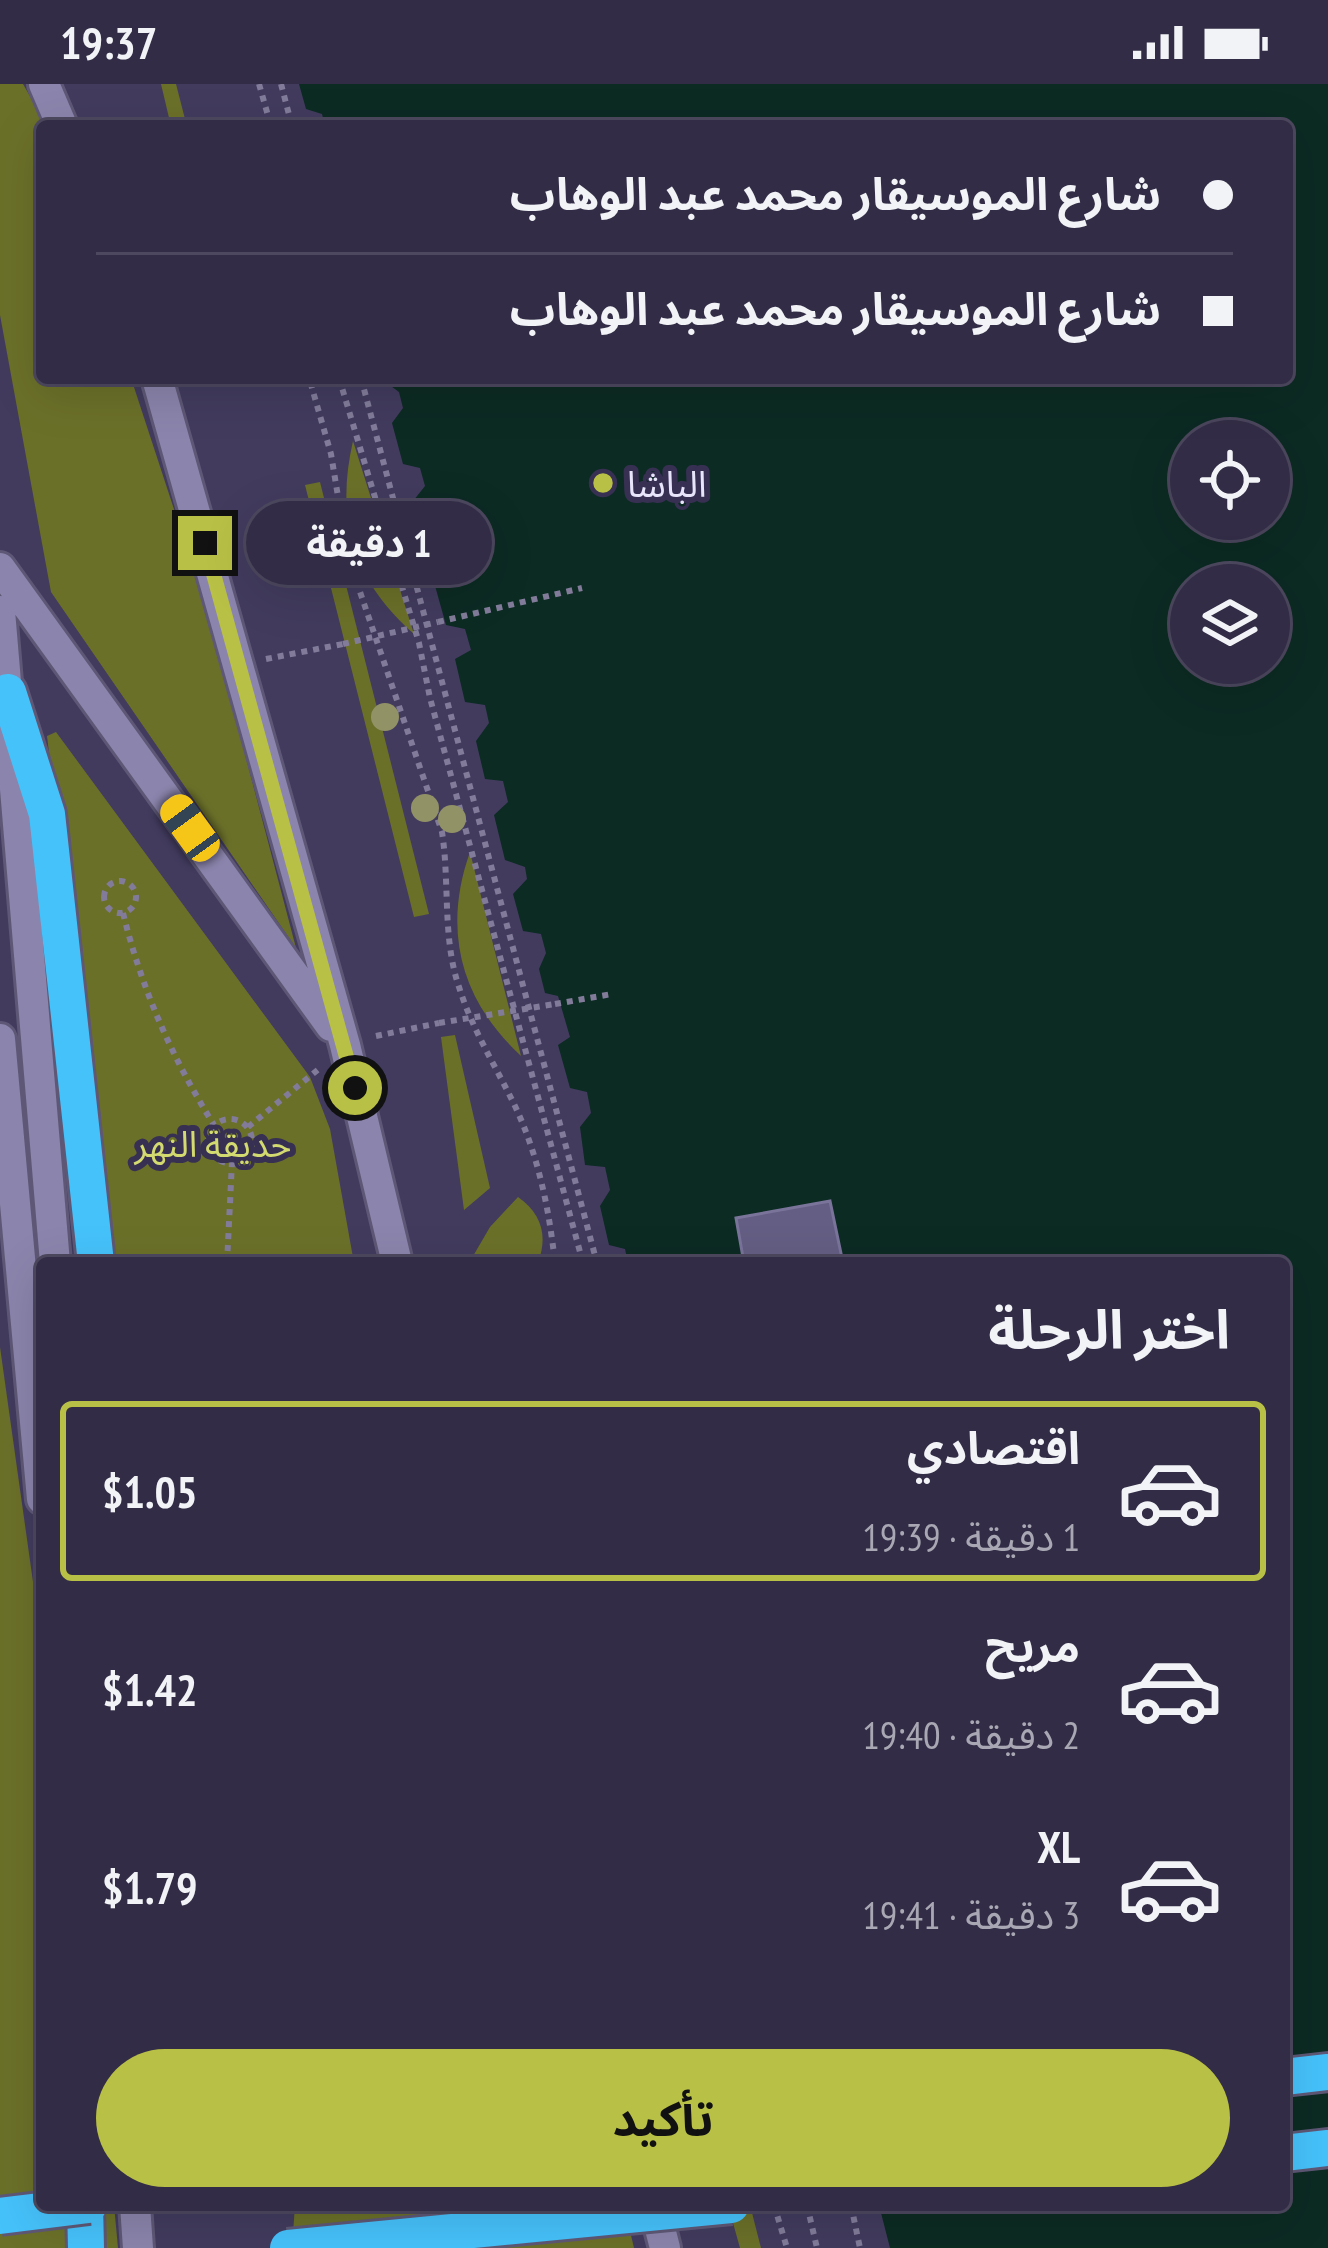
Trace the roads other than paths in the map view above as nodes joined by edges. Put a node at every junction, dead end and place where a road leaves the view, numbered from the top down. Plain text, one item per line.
1 (44, 84) edge
2 (59, 120) edge
3 (159, 384) edge
4 (0, 568) edge
5 (0, 611) edge
6 (8, 692) junction
7 (0, 1039) edge
8 (345, 1045) junction
9 (55, 1257) edge
10 (95, 1257) edge
11 (396, 1257) edge
12 (36, 1433) edge
13 (1328, 2072) edge
14 (1290, 2076) edge
15 (1328, 2148) edge
16 (1290, 2152) edge
17 (40, 2211) edge
18 (87, 2211) edge
19 (136, 2211) edge
20 (656, 2211) edge
21 (670, 2211) edge
22 (0, 2216) edge
23 (307, 2247) edge
24 (86, 2248) edge
25 (139, 2248) edge
26 (665, 2248) edge

1 - 2 street
3 - 8 street
4 - 8 street
5 - 6 street
6 - 9 street
6 - 10 highway
7 - 12 street
8 - 11 street
13 - 14 highway
15 - 16 highway
17 - 22 highway, bridge
18 - 24 highway
19 - 25 street
20 - 26 street
21 - 23 highway, bridge

